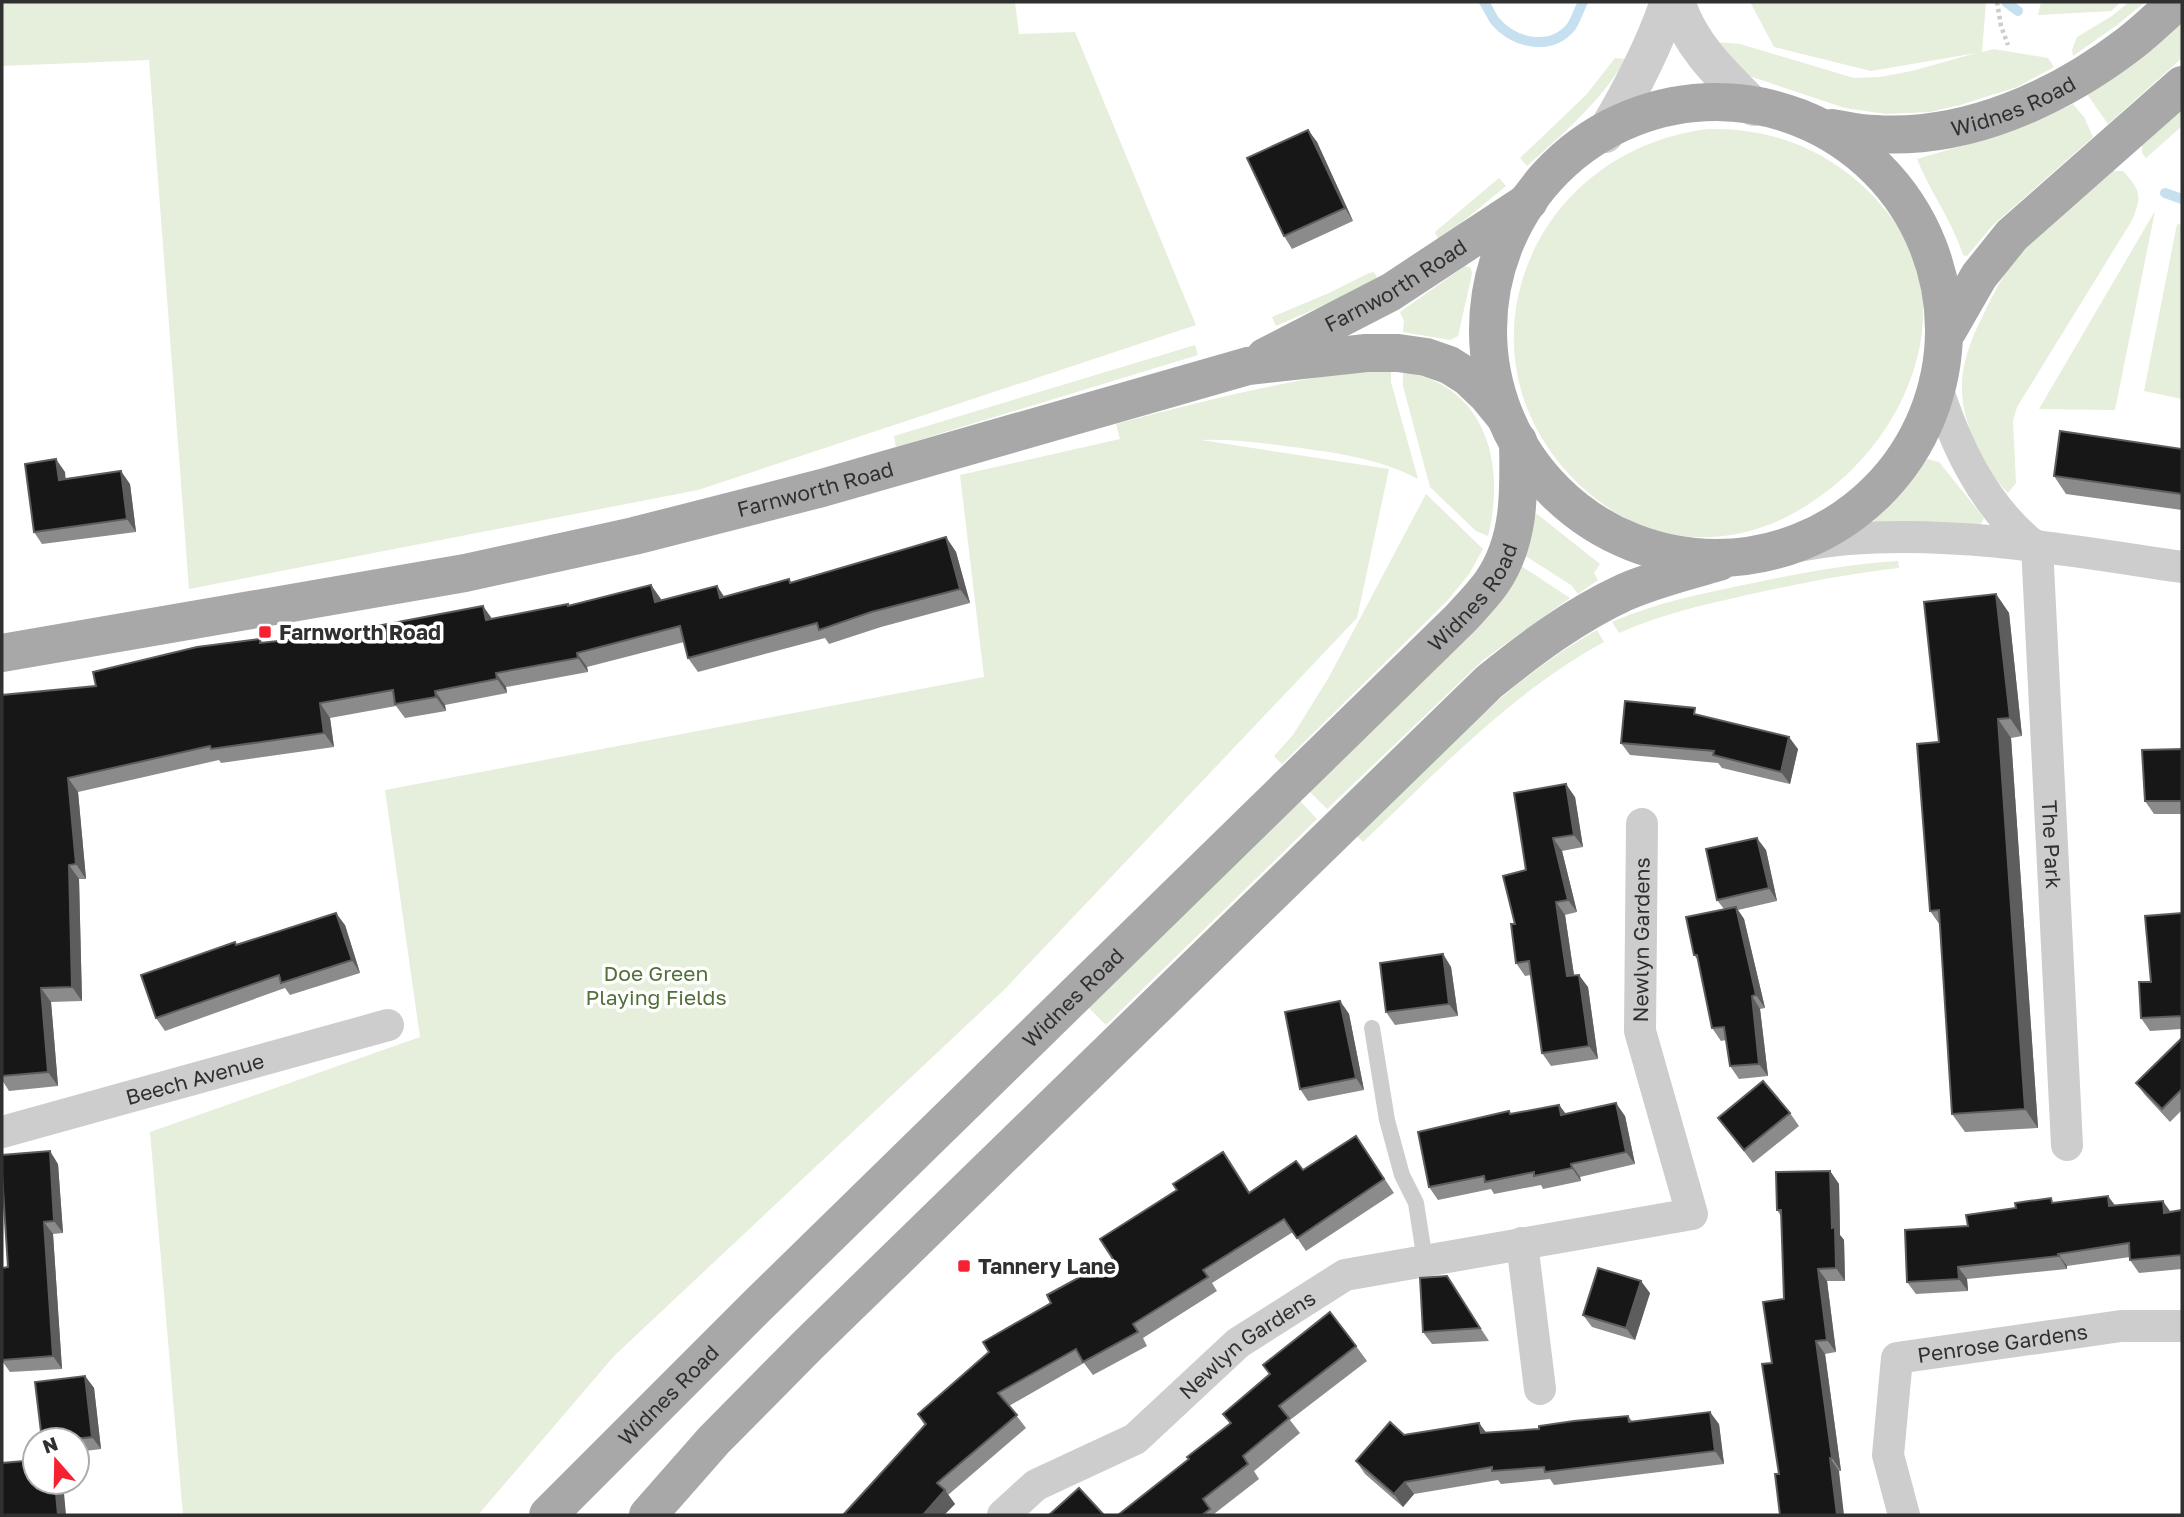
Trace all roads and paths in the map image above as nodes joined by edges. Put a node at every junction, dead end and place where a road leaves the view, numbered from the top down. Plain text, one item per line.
1 (1669, 2) edge
2 (1676, 2) edge
3 (1997, 2) edge
4 (2177, 2) edge
5 (2008, 45) dead end
6 (2182, 85) edge
7 (1754, 107) junction
8 (1819, 126) junction
9 (1605, 134) junction
10 (1537, 196) junction
11 (1947, 332) junction
12 (1248, 366) junction
13 (1935, 381) junction
14 (1511, 429) junction
15 (2035, 546) junction
16 (1774, 550) junction
17 (1719, 562) junction
18 (2182, 567) edge
19 (2, 653) edge
20 (1642, 824) dead end
21 (388, 1025) dead end
22 (1372, 1028) dead end
23 (2, 1132) edge
24 (2067, 1145) dead end
25 (1522, 1243) junction
26 (1424, 1261) junction
27 (2182, 1326) edge
28 (1540, 1389) dead end
29 (548, 1515) edge
30 (648, 1515) edge
31 (1003, 1515) edge
32 (1904, 1515) edge

1 - 9 street
2 - 7 street
3 - 5 path
4 - 8 main road, Widnes Road
6 - 11 main road
7 - 8 main road
7 - 9 main road
8 - 11 main road
9 - 10 main road
10 - 12 main road, Farnworth Road
10 - 14 main road
11 - 13 main road
12 - 14 main road, Farnworth Road
12 - 19 main road, Farnworth Road
13 - 15 street
13 - 16 main road
14 - 17 main road
14 - 29 main road, Widnes Road
15 - 16 street
15 - 18 street
15 - 24 street, The Park
16 - 17 main road
17 - 30 main road
20 - 25 street, Newlyn Gardens
21 - 23 street, Beech Avenue
22 - 26 lane
25 - 26 street, Newlyn Gardens
25 - 28 street
26 - 31 street, Newlyn Gardens
27 - 32 street, Penrose Gardens

